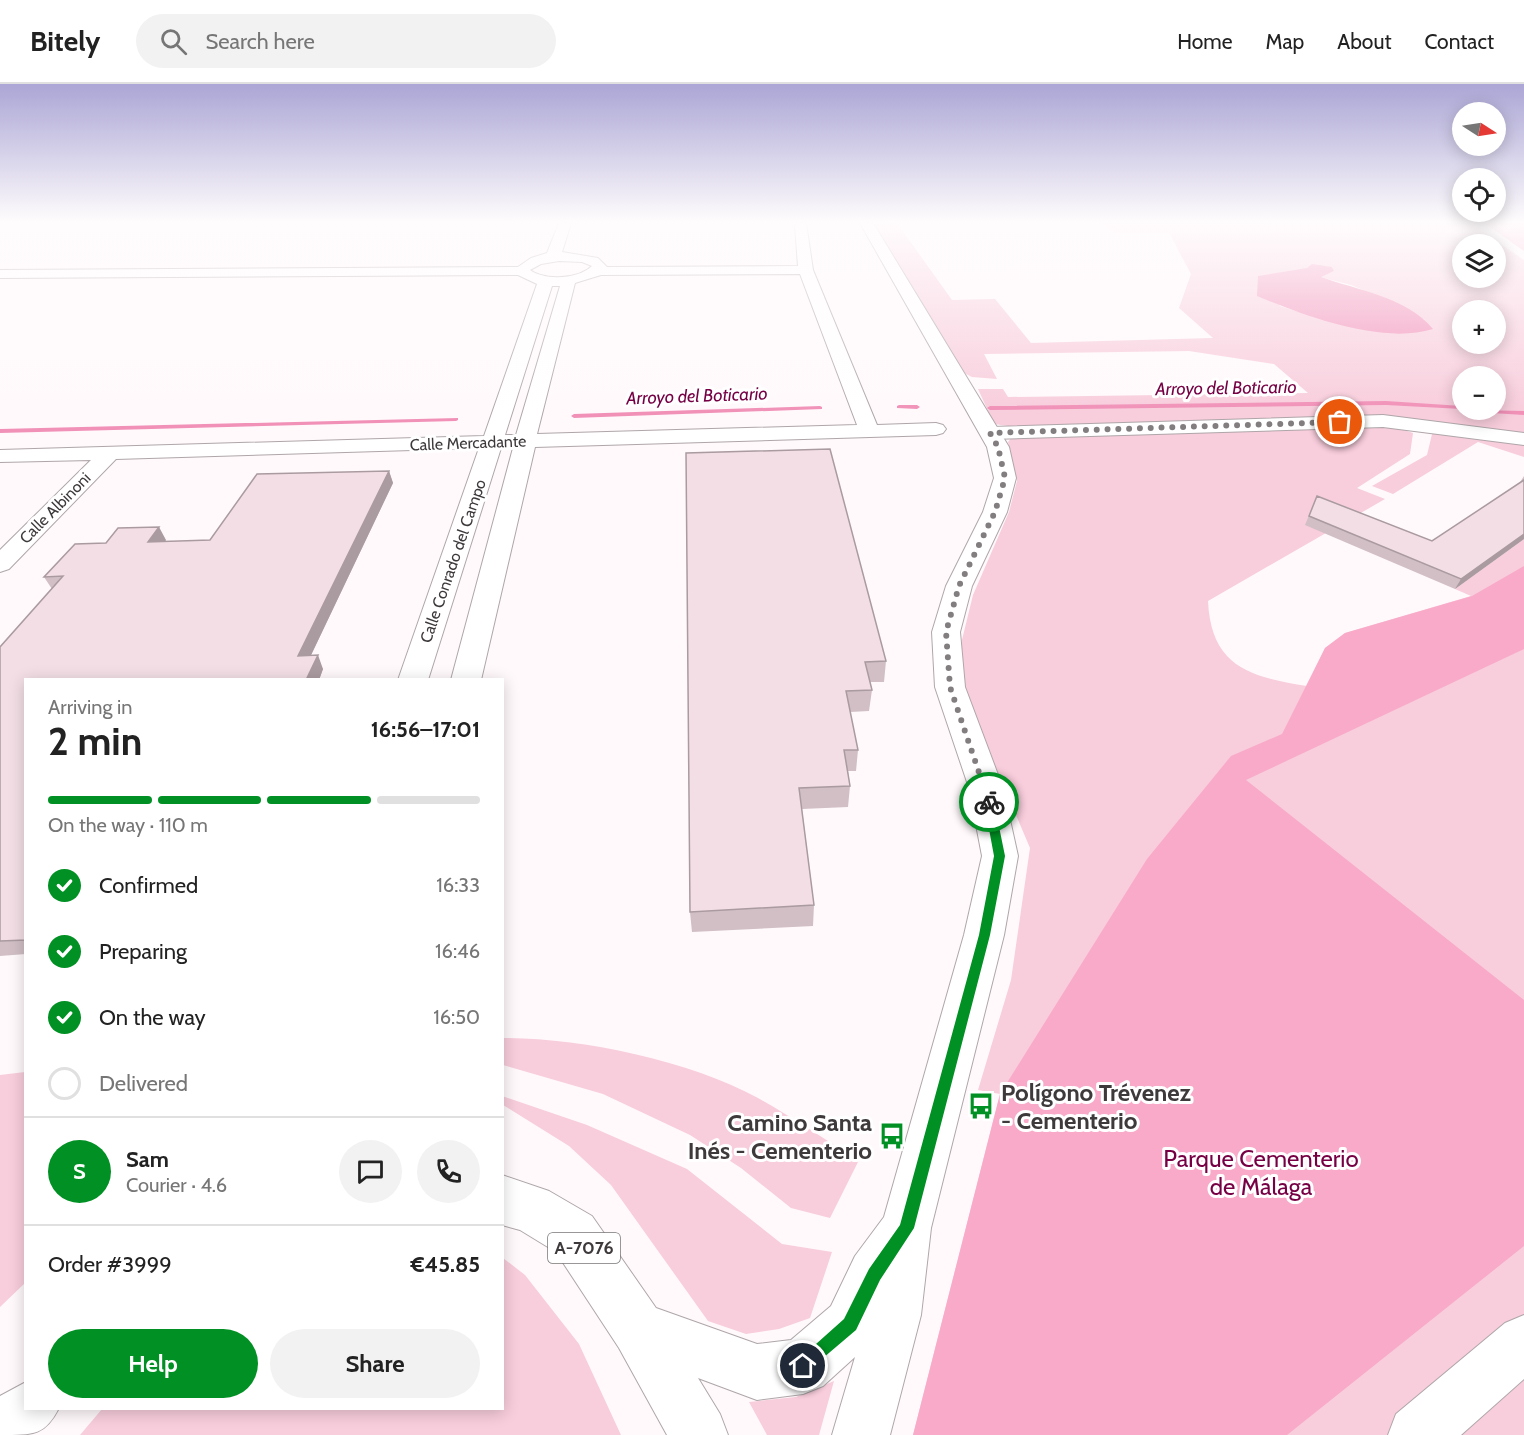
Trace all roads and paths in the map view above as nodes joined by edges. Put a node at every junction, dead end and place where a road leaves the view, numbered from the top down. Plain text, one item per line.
1 (544, 286) edge
2 (567, 286) edge
3 (812, 286) edge
4 (903, 286) edge
5 (936, 429) dead end
6 (869, 430) junction
7 (990, 433) junction
8 (1524, 439) edge
9 (494, 442) junction
10 (526, 442) junction
11 (110, 453) junction
12 (0, 456) edge
13 (0, 564) edge
14 (414, 678) edge
15 (467, 678) edge
16 (504, 1201) edge
17 (906, 1228) junction
18 (638, 1329) junction
19 (1524, 1342) edge
20 (29, 1410) edge
21 (31, 1410) edge
22 (0, 1432) edge
23 (17, 1435) edge
24 (699, 1435) edge
25 (861, 1435) edge
26 (1417, 1435) edge

1 - 9 main road, Calle Conrado del Campo
2 - 10 main road, Calle Conrado del Campo
3 - 6 main road
4 - 7 main road
5 - 6 main road, Calle Mercadante
6 - 10 main road, Calle Mercadante
7 - 8 main road
7 - 17 main road
9 - 10 main road, Calle Mercadante
9 - 11 main road, Calle Mercadante
9 - 14 main road, Calle Conrado del Campo
10 - 15 main road, Calle Conrado del Campo
11 - 12 main road, Calle Mercadante
11 - 13 main road, Calle Albinoni
16 - 18 main road, A-7076
17 - 18 main road
17 - 25 main road
18 - 24 main road, A-7076
19 - 26 main road
20 - 22 main road
21 - 23 main road

